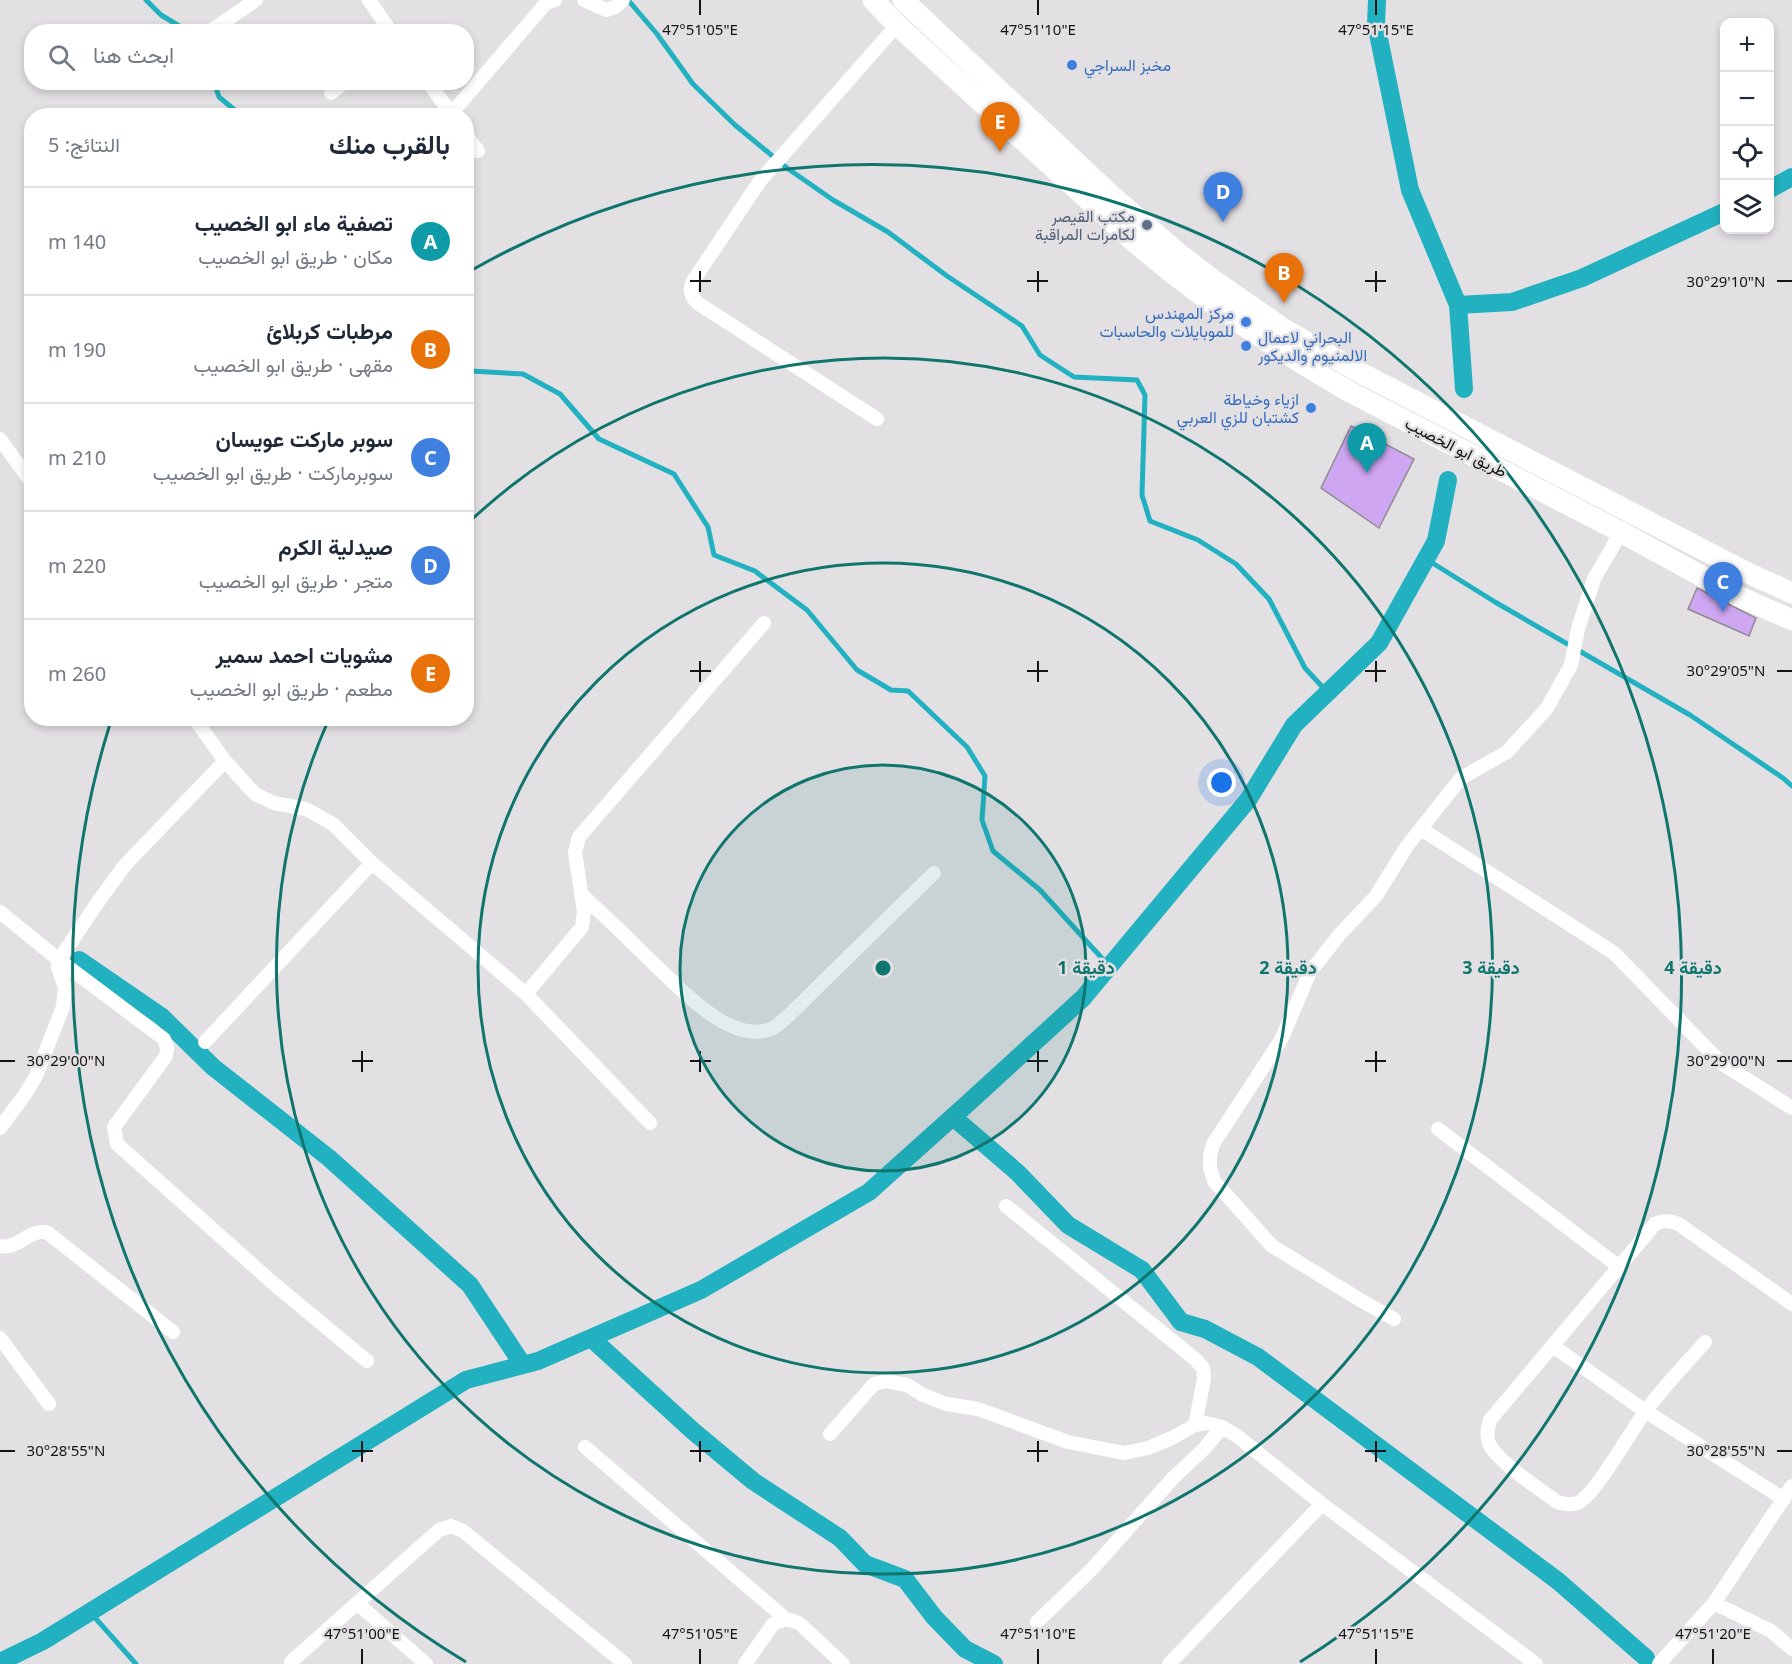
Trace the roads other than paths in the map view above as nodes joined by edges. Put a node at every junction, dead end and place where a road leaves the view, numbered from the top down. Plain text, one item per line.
1 (256, 0) edge
2 (369, 0) edge
3 (555, 0) edge
4 (584, 0) edge
5 (873, 0) edge
6 (903, 0) edge
7 (619, 3) edge
8 (221, 24) edge
9 (386, 24) edge
10 (897, 25) junction
11 (474, 89) edge
12 (335, 90) edge
13 (434, 90) edge
14 (473, 90) edge
15 (331, 93) dead end
16 (447, 108) edge
17 (458, 108) edge
18 (474, 146) edge
19 (478, 151) dead end
20 (877, 419) dead end
21 (0, 439) edge
22 (24, 472) edge
23 (1621, 532) junction
24 (1748, 573) junction
25 (1792, 593) edge
26 (1738, 596) junction
27 (1792, 620) edge
28 (764, 623) dead end
29 (200, 726) edge
30 (225, 761) junction
31 (1421, 829) junction
32 (372, 863) junction
33 (934, 873) dead end
34 (582, 895) junction
35 (0, 912) edge
36 (59, 960) junction
37 (526, 994) junction
38 (205, 1042) dead end
39 (1792, 1108) edge
40 (650, 1123) dead end
41 (0, 1128) edge
42 (1438, 1129) dead end
43 (1006, 1206) dead end
44 (0, 1246) edge
45 (1618, 1266) junction
46 (1792, 1304) edge
47 (1395, 1319) dead end
48 (172, 1332) dead end
49 (0, 1338) edge
50 (1706, 1342) dead end
51 (1552, 1346) junction
52 (367, 1361) dead end
53 (49, 1404) dead end
54 (1646, 1411) junction
55 (1195, 1425) junction
56 (1222, 1427) junction
57 (830, 1434) dead end
58 (585, 1447) dead end
59 (1792, 1486) edge
60 (1784, 1499) junction
61 (1322, 1504) junction
62 (357, 1603) junction
63 (1714, 1603) junction
64 (786, 1619) junction
65 (1037, 1622) dead end
66 (1792, 1649) edge
67 (291, 1662) dead end
68 (426, 1664) edge
69 (625, 1664) edge
70 (745, 1664) edge
71 (843, 1664) edge
72 (1169, 1664) edge
73 (1536, 1664) edge
74 (1659, 1664) edge

1 - 8 street
2 - 9 street
3 - 11 street
4 - 7 street
5 - 10 main road, طريق ابو الخصيب
6 - 24 main road, طريق ابو الخصيب
10 - 20 street
10 - 23 main road, طريق ابو الخصيب
12 - 15 street
13 - 16 street
14 - 17 street
18 - 19 street
21 - 22 street
23 - 26 main road, طريق ابو الخصيب
23 - 31 street
24 - 25 main road, طريق ابو الخصيب
24 - 26 main road
26 - 27 main road, طريق ابو الخصيب
28 - 34 street
29 - 30 street
30 - 32 street
30 - 36 street
31 - 39 street
31 - 47 street
32 - 37 street
32 - 38 street
33 - 34 street
34 - 37 street
35 - 36 street
36 - 41 street
36 - 52 street
37 - 40 street
42 - 45 street
43 - 55 street
44 - 48 street
45 - 46 street
45 - 51 street
49 - 53 street
50 - 54 street
51 - 54 street
51 - 54 street
54 - 60 street
55 - 56 street
55 - 57 street
56 - 61 street
56 - 65 street
58 - 64 street
59 - 60 street
60 - 63 street
61 - 72 street
61 - 73 street
62 - 67 street
62 - 68 street
62 - 69 street
63 - 66 street
63 - 74 street
64 - 70 street
64 - 71 street

